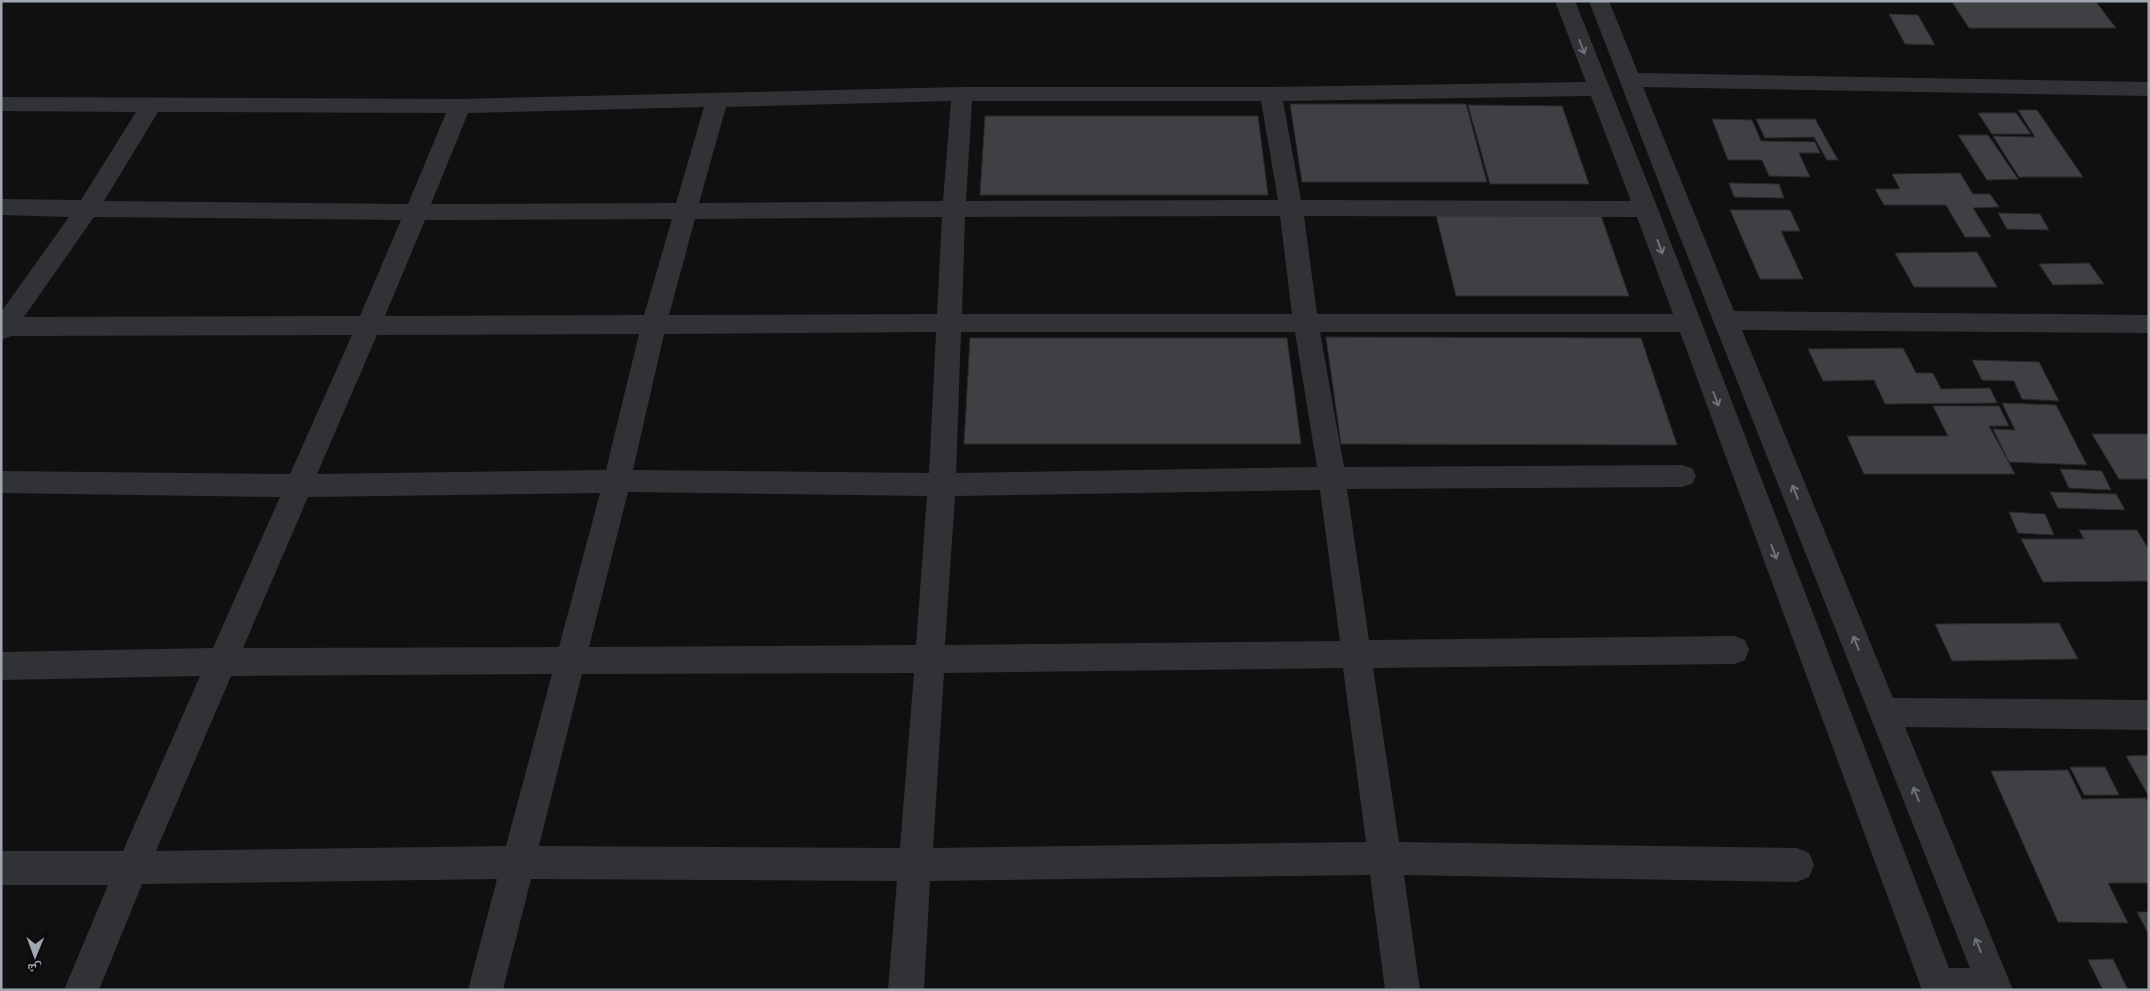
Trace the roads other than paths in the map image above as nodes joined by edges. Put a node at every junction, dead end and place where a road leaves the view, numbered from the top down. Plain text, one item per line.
1 (1564, 1) edge
2 (1600, 1) edge
3 (1631, 80) junction
4 (2149, 88) edge
5 (1598, 89) junction
6 (962, 94) junction
7 (1271, 94) junction
8 (717, 100) junction
9 (1, 104) edge
10 (151, 105) junction
11 (460, 106) junction
12 (1, 207) edge
13 (1291, 208) junction
14 (87, 209) junction
15 (954, 209) junction
16 (1646, 209) junction
17 (418, 212) junction
18 (684, 212) junction
19 (1727, 320) junction
20 (949, 323) junction
21 (1688, 323) junction
22 (1306, 324) junction
23 (2149, 324) edge
24 (653, 326) junction
25 (369, 327) junction
26 (2, 329) edge
27 (1682, 476) dead end
28 (1332, 478) junction
29 (1, 482) edge
30 (617, 482) junction
31 (942, 485) junction
32 (299, 486) junction
33 (1734, 650) dead end
34 (1358, 654) junction
35 (930, 659) junction
36 (570, 661) junction
37 (220, 662) junction
38 (1, 666) edge
39 (1883, 712) junction
40 (2149, 715) edge
41 (1384, 858) junction
42 (518, 862) junction
43 (915, 865) junction
44 (1798, 865) dead end
45 (1, 868) edge
46 (132, 868) junction
47 (1995, 987) edge
48 (1939, 988) edge
49 (82, 990) edge
50 (485, 990) edge
51 (906, 990) edge
52 (1403, 990) edge

1 -> 5 street
2 - 3 street
3 - 4 street
3 - 19 street
5 - 7 street
5 - 16 street
6 - 7 street
6 - 8 street
6 - 15 street
7 - 13 street
8 - 11 street
8 - 18 street
9 - 10 street
10 - 11 street
10 - 14 street
11 - 17 street
12 - 14 street
13 - 15 street
13 - 16 street
13 - 22 street
14 - 17 street
14 - 26 street
15 - 18 street
15 - 20 street
16 -> 21 street
17 - 18 street
17 - 25 street
18 - 24 street
19 - 23 street
39 -> 19 street
20 - 22 street
20 - 24 street
20 - 31 street
21 - 22 street
21 -> 48 street
22 - 28 street
24 - 25 street
24 - 30 street
25 - 26 street
25 - 32 street
27 - 28 street
28 - 31 street
28 - 34 street
29 - 32 street
30 - 31 street
30 - 32 street
30 - 36 street
31 - 35 street
32 - 37 street
33 - 34 street
34 - 35 street
34 - 41 street
35 - 36 street
35 - 43 street
36 - 37 street
36 - 42 street
37 - 38 street
37 - 46 street
39 - 40 street
47 -> 39 street
41 - 43 street
41 - 44 street
41 - 52 street
42 - 43 street
42 - 46 street
42 - 50 street
43 - 51 street
45 - 46 street
46 - 49 street
47 - 48 street

